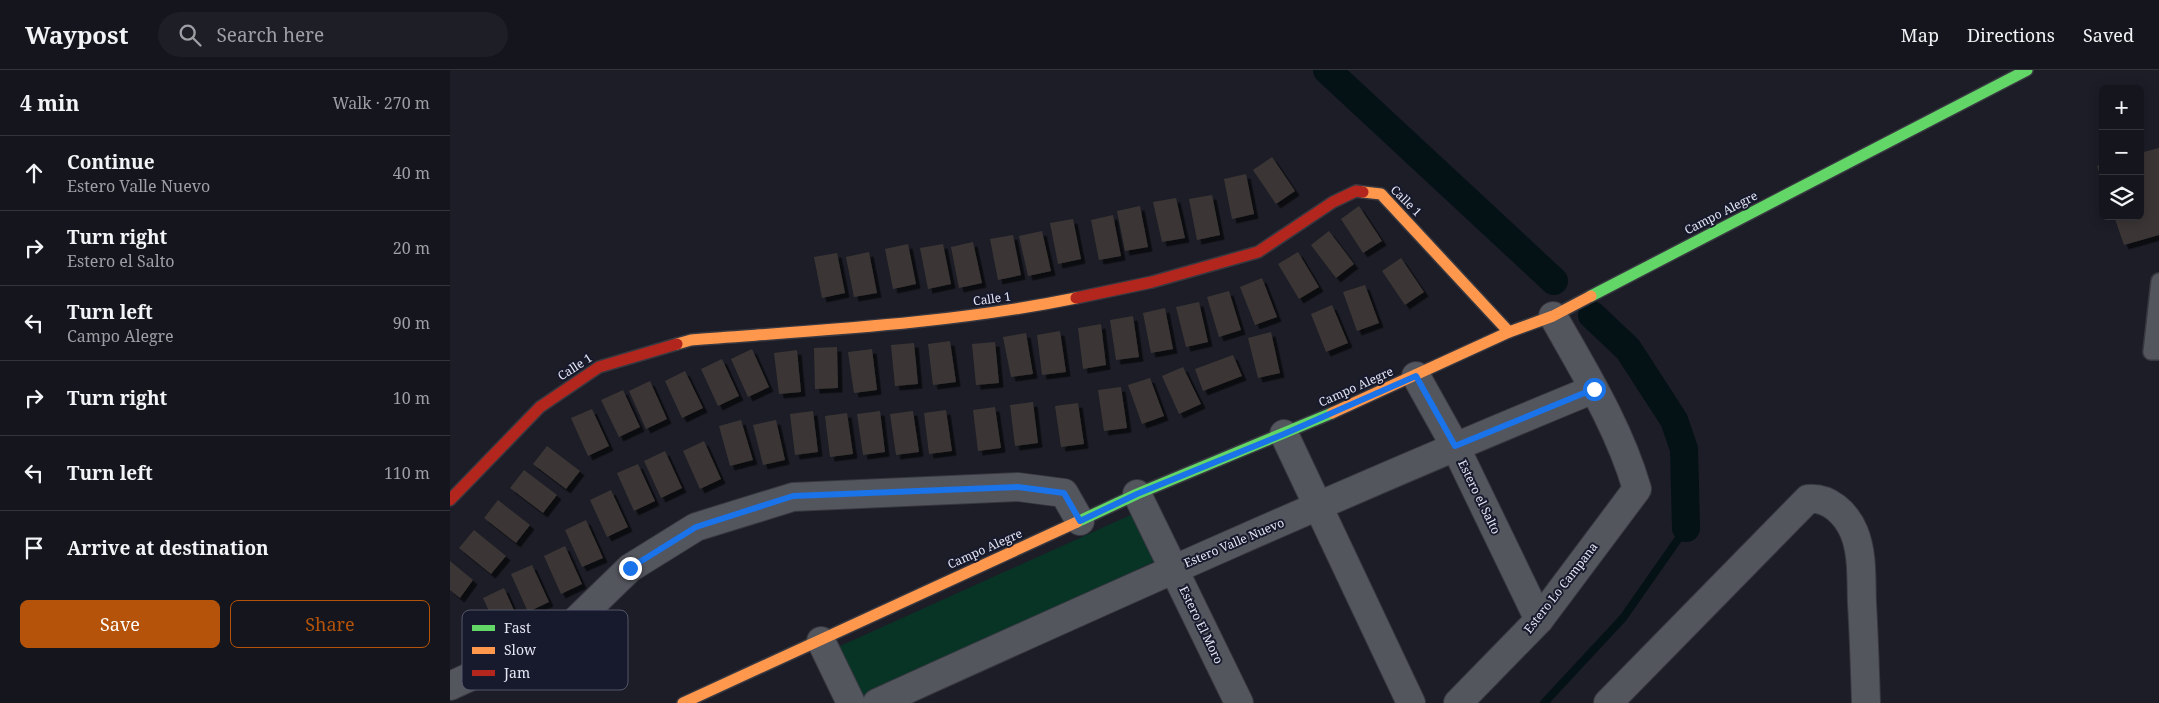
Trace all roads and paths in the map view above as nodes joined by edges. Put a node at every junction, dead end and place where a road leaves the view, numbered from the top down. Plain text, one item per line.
1 (2027, 70) edge
2 (2159, 281) edge
3 (1552, 316) junction
4 (1508, 332) junction
5 (2159, 352) edge
6 (1416, 376) junction
7 (1594, 389) junction
8 (1284, 434) junction
9 (1455, 446) junction
10 (1137, 494) junction
11 (450, 500) edge
12 (1318, 507) junction
13 (1080, 521) junction
14 (1174, 569) junction
15 (586, 610) edge
16 (1539, 620) junction
17 (821, 641) junction
18 (462, 680) edge
19 (450, 686) edge
20 (684, 703) edge
21 (851, 703) edge
22 (877, 703) edge
23 (1239, 703) edge
24 (1411, 703) edge
25 (1458, 703) edge
26 (1608, 703) edge
27 (1866, 703) edge

1 - 3 street, Campo Alegre
2 - 5 lane
3 - 4 street, Campo Alegre
3 - 7 street
4 - 6 street, Campo Alegre
4 - 11 street, Calle 1
6 - 8 street, Campo Alegre
6 - 9 street, Estero el Salto
7 - 9 street, Estero Valle Nuevo
7 - 16 street, Estero Lo Campana
8 - 10 street, Campo Alegre
8 - 12 street
9 - 12 street, Estero Valle Nuevo
9 - 16 street, Estero el Salto
10 - 13 street, Campo Alegre
10 - 14 street, Estero El Moro
12 - 14 street, Estero Valle Nuevo
12 - 24 street
13 - 15 street
13 - 17 street, Campo Alegre
14 - 22 street, Estero Valle Nuevo
14 - 23 street, Estero El Moro
16 - 25 street, Estero Lo Campana
17 - 20 street, Campo Alegre
17 - 21 street
18 - 19 street
26 - 27 street

